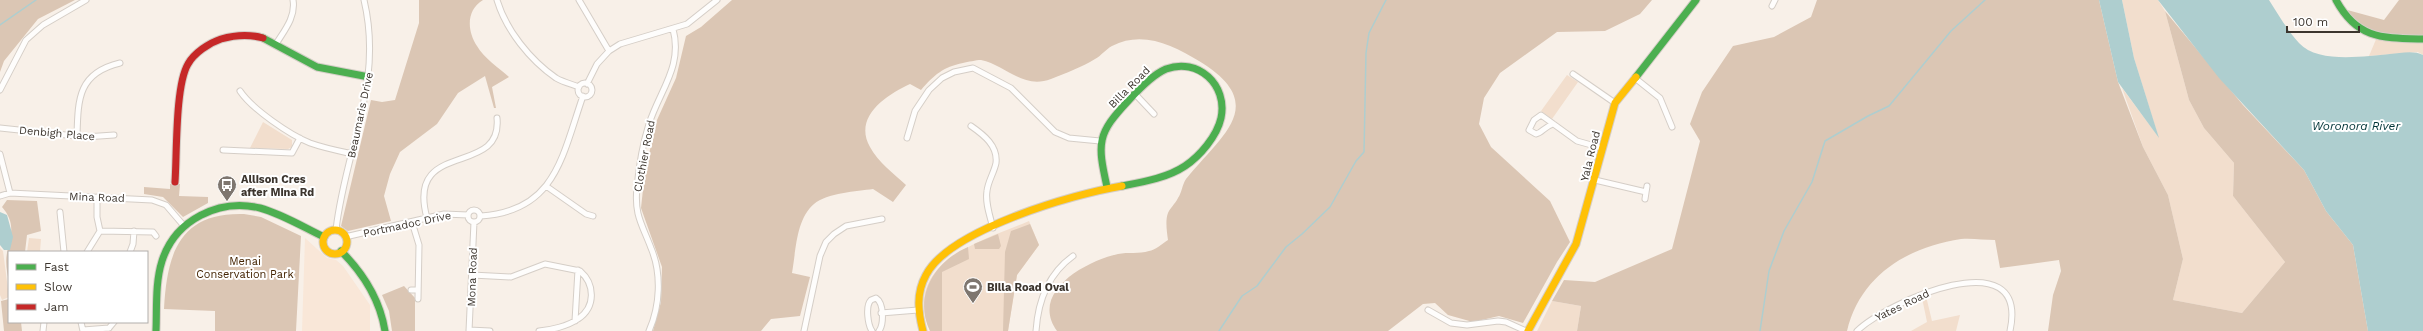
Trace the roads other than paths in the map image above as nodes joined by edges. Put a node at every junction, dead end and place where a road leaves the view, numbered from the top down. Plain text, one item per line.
1 (86, 0) edge
2 (293, 0) edge
3 (364, 0) edge
4 (497, 0) edge
5 (580, 0) edge
6 (717, 0) edge
7 (1696, 0) edge
8 (1775, 0) edge
9 (2336, 0) edge
10 (1772, 6) dead end
11 (674, 29) junction
12 (2423, 40) edge
13 (276, 44) junction
14 (609, 51) junction
15 (120, 63) dead end
16 (1573, 74) dead end
17 (369, 77) junction
18 (1634, 78) junction
19 (587, 84) junction
20 (579, 87) junction
21 (0, 90) edge
22 (240, 91) dead end
23 (1136, 95) junction
24 (583, 96) junction
25 (1615, 103) junction
26 (1154, 114) dead end
27 (497, 118) dead end
28 (1553, 124) junction
29 (971, 126) dead end
30 (1672, 127) dead end
31 (0, 128) edge
32 (114, 135) dead end
33 (77, 136) junction
34 (300, 138) junction
35 (907, 138) dead end
36 (1100, 142) junction
37 (1602, 148) junction
38 (223, 150) dead end
39 (0, 154) edge
40 (353, 154) junction
41 (1595, 180) junction
42 (176, 182) dead end
43 (546, 186) junction
44 (1648, 186) dead end
45 (1107, 187) junction
46 (1646, 192) junction
47 (10, 193) junction
48 (0, 196) edge
49 (97, 197) junction
50 (1645, 199) dead end
51 (60, 212) dead end
52 (468, 215) junction
53 (481, 216) junction
54 (593, 216) dead end
55 (427, 218) junction
56 (882, 219) dead end
57 (412, 222) junction
58 (474, 222) junction
59 (184, 226) junction
60 (993, 228) junction
61 (336, 230) junction
62 (100, 231) junction
63 (134, 231) junction
64 (156, 236) dead end
65 (324, 237) junction
66 (346, 237) junction
67 (64, 251) edge
68 (88, 251) edge
69 (130, 251) edge
70 (341, 251) junction
71 (1073, 256) dead end
72 (578, 270) junction
73 (472, 275) junction
74 (411, 290) dead end
75 (418, 290) junction
76 (418, 299) dead end
77 (918, 310) junction
78 (1428, 310) dead end
79 (881, 313) junction
80 (575, 321) junction
81 (83, 330) edge
82 (110, 330) edge
83 (156, 331) edge
84 (385, 331) edge
85 (469, 331) edge
86 (490, 331) edge
87 (539, 331) edge
88 (649, 331) edge
89 (804, 331) edge
90 (872, 331) edge
91 (879, 331) edge
92 (923, 331) edge
93 (1036, 331) edge
94 (1527, 331) edge
95 (1857, 331) edge
96 (2010, 331) edge

1 - 21 street
2 - 13 street
3 - 17 street, Beaumaris Drive
4 - 20 street
5 - 14 street
6 - 11 street
7 - 18 street, Yala Road
8 - 10 street
9 - 12 street
11 - 14 street
11 - 88 street, Clothier Road
13 - 17 street
13 - 42 street
14 - 19 street
15 - 33 street
16 - 25 street
17 - 40 street, Beaumaris Drive
18 - 25 street, Yala Road
18 - 30 street
19 - 20 street
19 - 24 street
20 - 24 street
22 - 34 street
23 - 26 street
23 - 36 street, Billa Road
23 - 45 street, Billa Road
24 - 43 street
25 - 37 street, Yala Road
27 - 55 street
28 - 28 street
28 - 37 street
29 - 60 street
31 - 33 street, Denbigh Place
32 - 33 street, Denbigh Place
34 - 38 street
34 - 40 street
35 - 36 street
36 - 45 street
37 - 41 street, Yala Road
39 - 47 street
40 - 61 street, Beaumaris Drive
41 - 46 street
41 - 94 street, Yala Road
43 - 53 street
43 - 54 street
44 - 46 street
45 - 60 street, Billa Road
46 - 50 street
47 - 48 street, Mina Road
47 - 49 street, Mina Road
49 - 59 street, Mina Road
49 - 62 street
51 - 67 street
52 - 53 street
52 - 55 street, Portmadoc Drive
52 - 58 street
53 - 58 street
55 - 57 street, Portmadoc Drive
56 - 89 street
57 - 66 street, Portmadoc Drive
57 - 75 street
58 - 73 street, Mona Road
59 - 65 street
59 - 83 street
60 - 77 street, Billa Road
61 - 65 street
61 - 66 street
62 - 63 street
62 - 68 street
63 - 64 street
63 - 69 street
65 - 70 street
66 - 70 street
70 - 84 street
71 - 93 street
72 - 73 street
72 - 80 street
72 - 80 street
73 - 85 street, Mona Road
74 - 75 street
75 - 76 street
77 - 79 street
77 - 92 street, Billa Road
78 - 94 street
79 - 90 street
79 - 91 street
80 - 87 street
81 - 82 street
85 - 86 street
95 - 96 street, Yates Road

